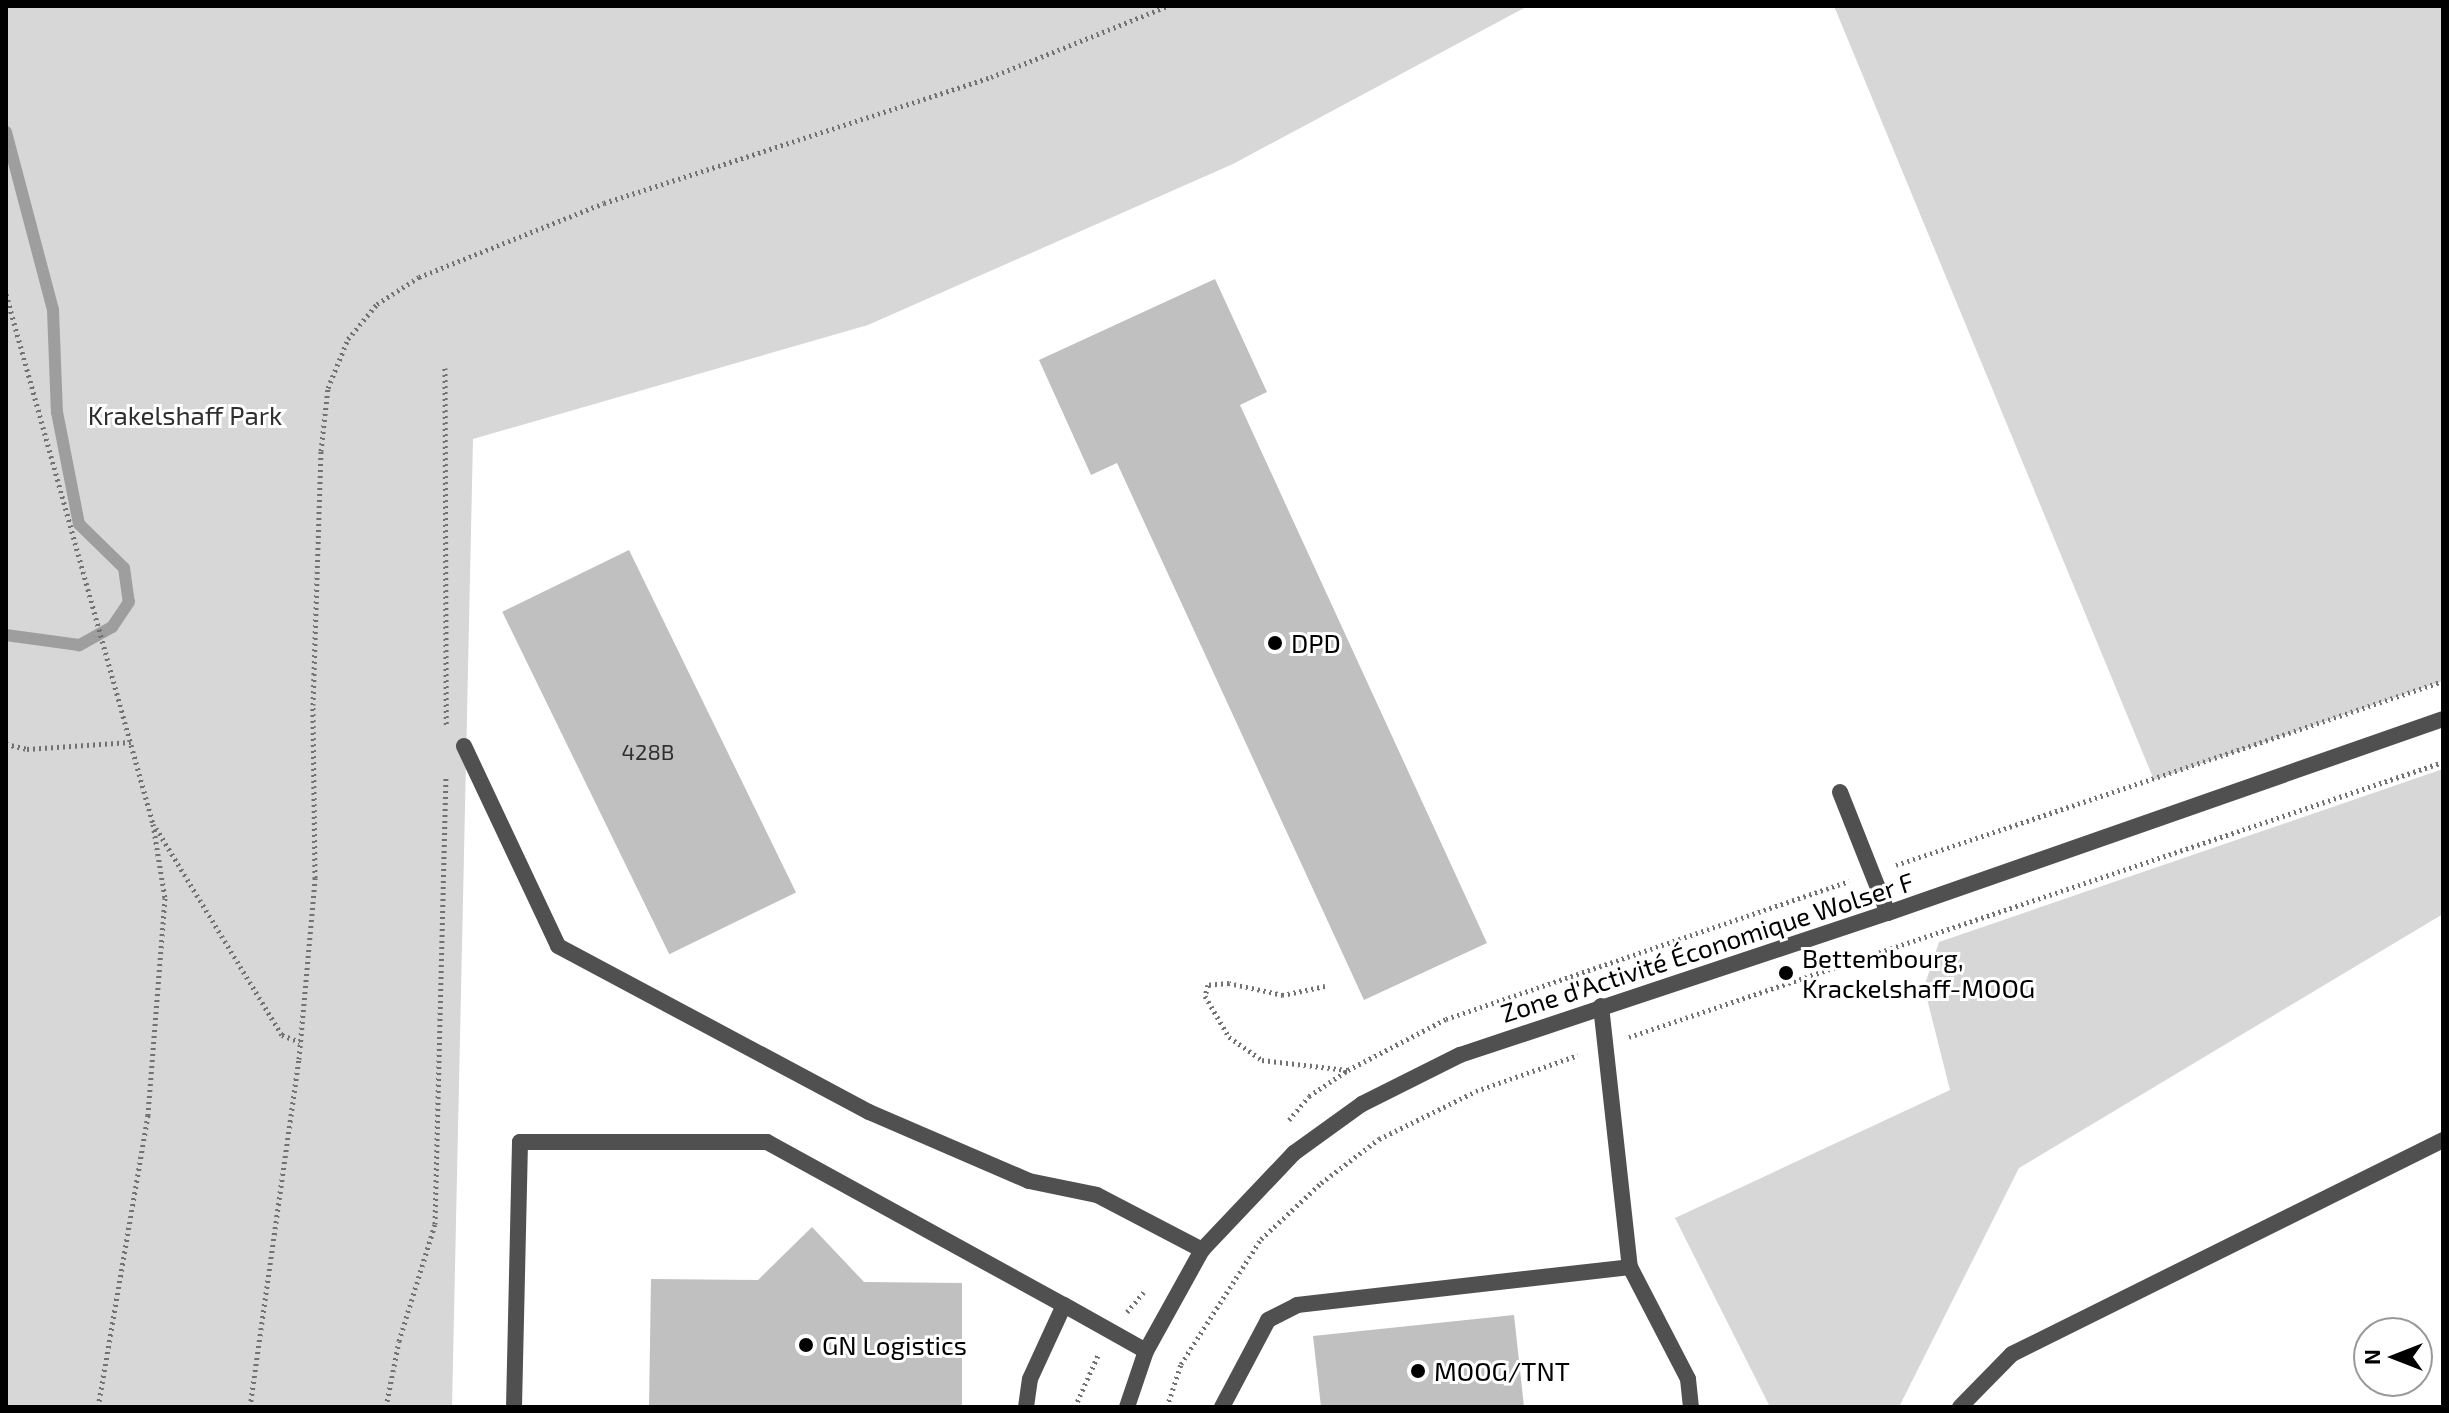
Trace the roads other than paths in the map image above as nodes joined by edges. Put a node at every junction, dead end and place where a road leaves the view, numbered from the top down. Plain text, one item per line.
1 (2443, 719) edge
2 (464, 746) dead end
3 (1840, 792) dead end
4 (1888, 913) junction
5 (1601, 1006) junction
6 (2443, 1140) edge
7 (1202, 1250) junction
8 (1630, 1267) junction
9 (1064, 1305) junction
10 (1146, 1351) junction
11 (514, 1407) edge
12 (1026, 1407) edge
13 (1127, 1407) edge
14 (1222, 1407) edge
15 (1691, 1407) edge
16 (1960, 1407) edge

1 - 4 lane, Zone d'Activité Économique Wolser F
2 - 7 lane
3 - 4 lane
4 - 5 lane, Zone d'Activité Économique Wolser F
5 - 7 lane, Zone d'Activité Économique Wolser F
5 - 8 lane
6 - 16 lane
7 - 10 lane, Zone d'Activité Économique Wolser F
8 - 14 lane
8 - 15 lane
9 - 10 lane
9 - 11 lane
9 - 12 lane
10 - 13 lane, Zone d'Activité Économique Wolser F

